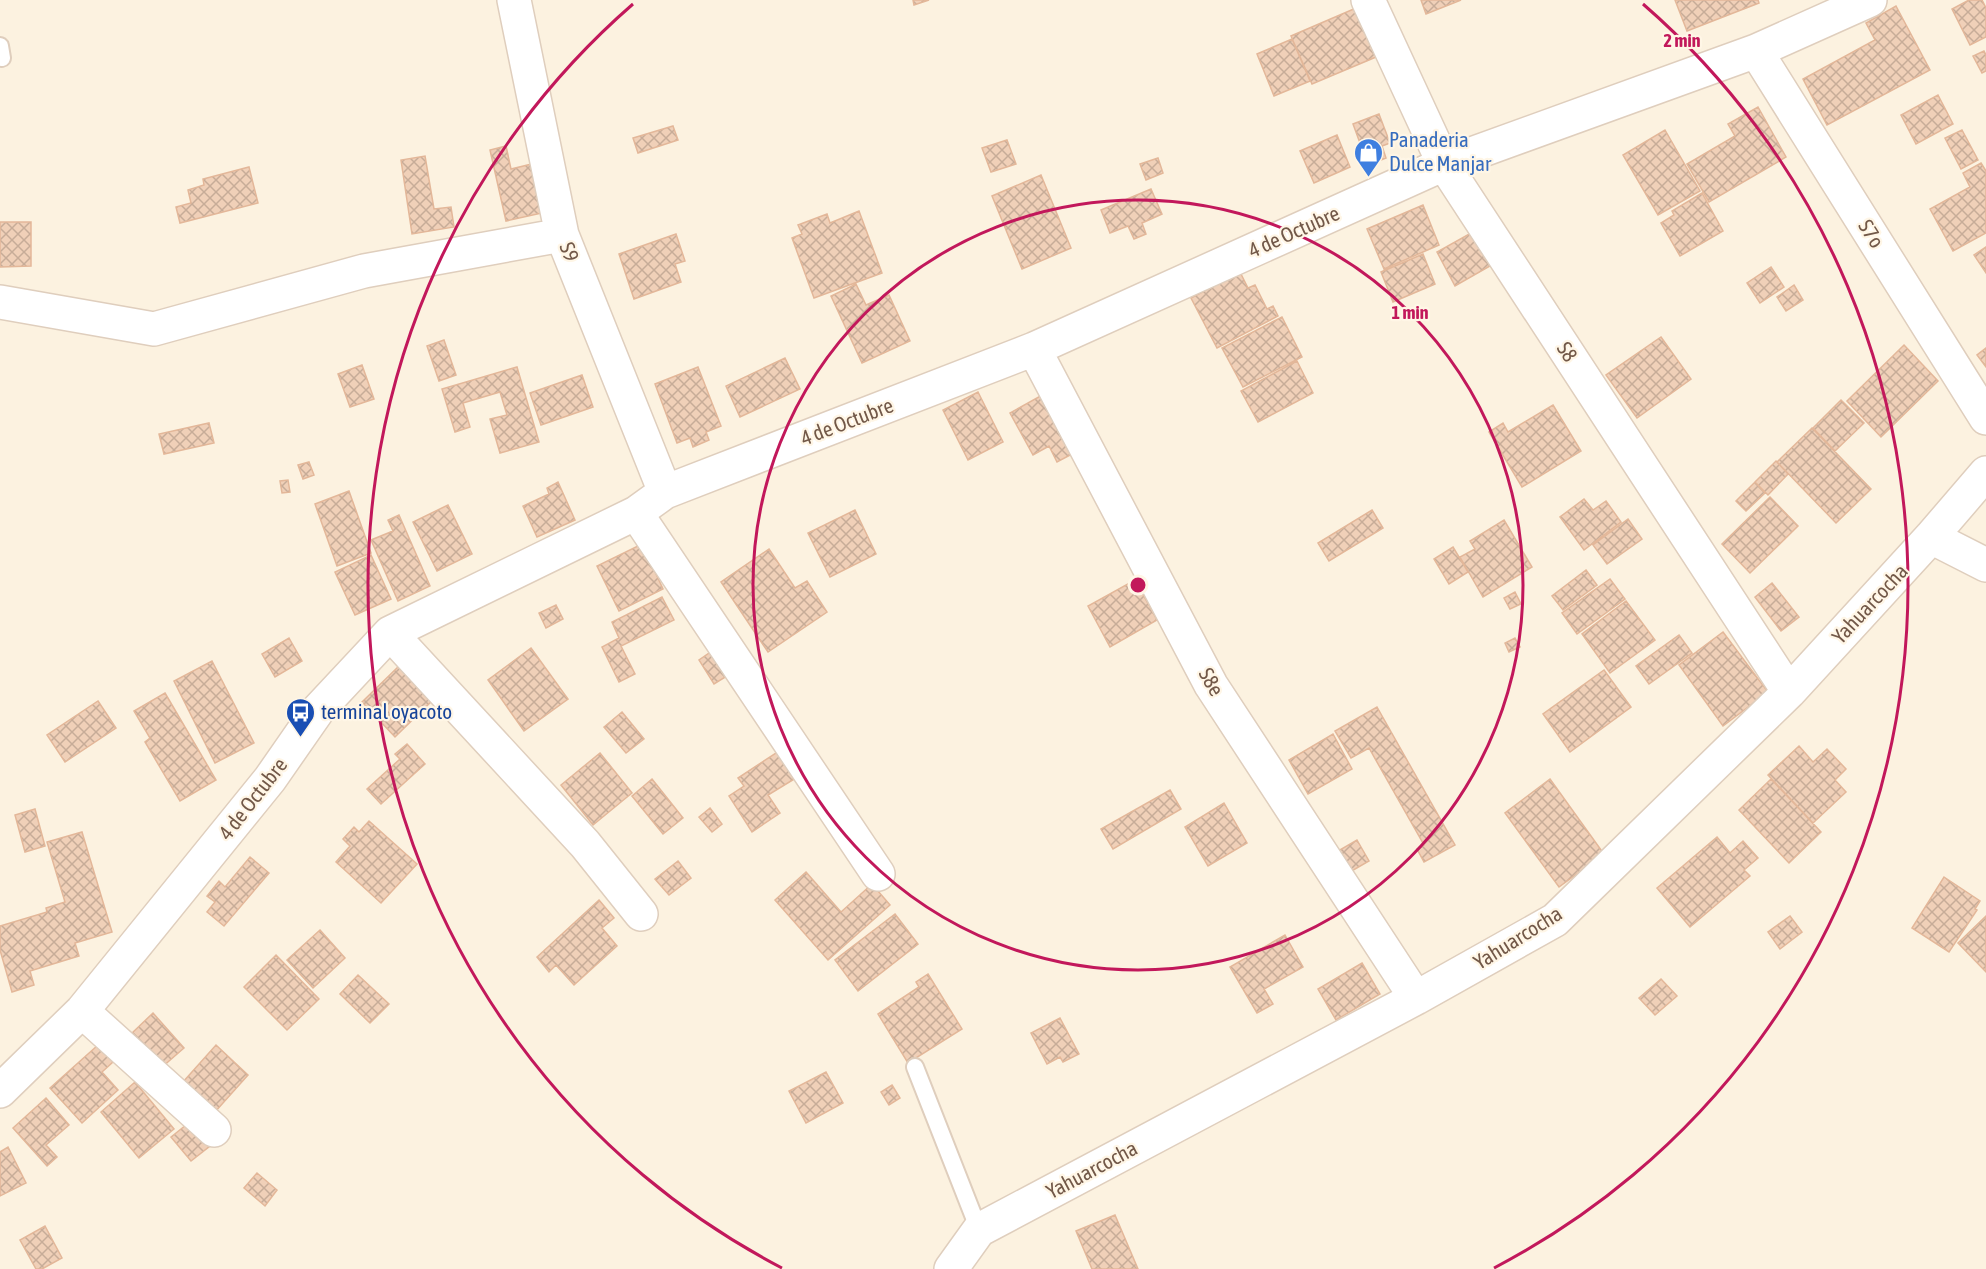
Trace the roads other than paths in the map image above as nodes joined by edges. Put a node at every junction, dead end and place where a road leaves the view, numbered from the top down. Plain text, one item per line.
1 (514, 0) edge
2 (1368, 0) edge
3 (1870, 0) edge
4 (1756, 51) junction
5 (1444, 164) junction
6 (562, 234) junction
7 (0, 302) edge
8 (1034, 349) junction
9 (1986, 418) edge
10 (1986, 473) edge
11 (665, 492) junction
12 (636, 513) junction
13 (1931, 537) junction
14 (1986, 565) edge
15 (390, 633) junction
16 (1789, 692) junction
17 (878, 874) dead end
18 (641, 914) dead end
19 (1416, 998) junction
20 (82, 1011) junction
21 (915, 1067) dead end
22 (0, 1091) edge
23 (214, 1130) dead end
24 (979, 1230) junction
25 (951, 1269) edge

1 - 6 street, S9
2 - 5 street, S8
3 - 4 street, 4 de Octubre
4 - 5 street, 4 de Octubre
4 - 9 street, S7o
5 - 8 street, 4 de Octubre
5 - 16 street, S8
6 - 7 street
6 - 11 street, S9
8 - 11 street, 4 de Octubre
8 - 19 street, S8e
10 - 13 street, Yahuarcocha
11 - 12 street, 4 de Octubre
12 - 15 street, 4 de Octubre
12 - 17 street
13 - 14 street
13 - 16 street, Yahuarcocha
15 - 18 street
15 - 20 street, 4 de Octubre
16 - 19 street, Yahuarcocha
19 - 24 street, Yahuarcocha
20 - 22 street, 4 de Octubre
20 - 23 street
21 - 24 lane
24 - 25 street, Yahuarcocha

